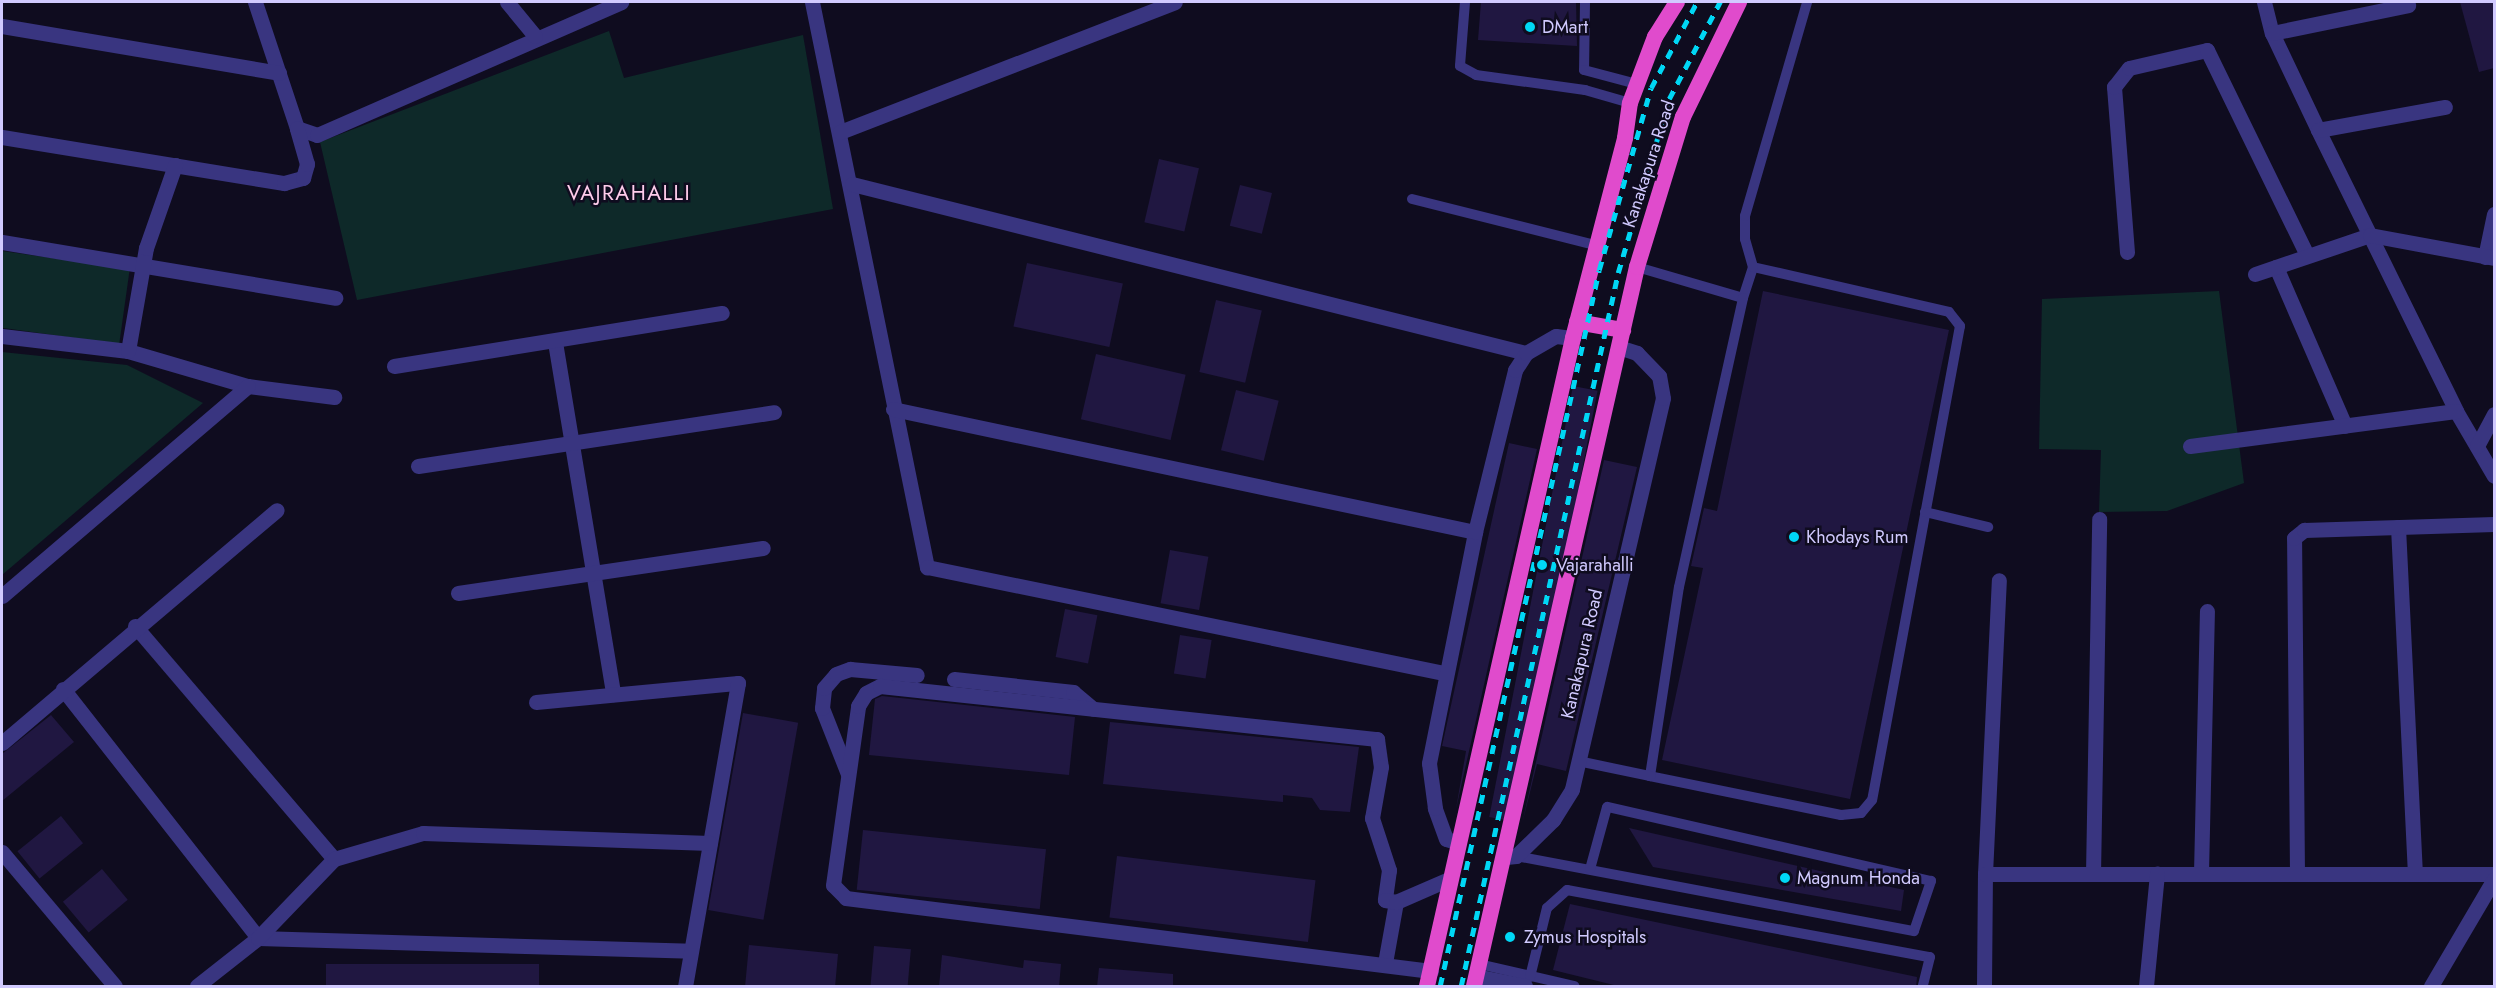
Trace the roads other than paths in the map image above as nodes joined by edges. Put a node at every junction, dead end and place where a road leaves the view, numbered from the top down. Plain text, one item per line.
1 (255, 2) edge
2 (507, 2) edge
3 (621, 2) edge
4 (812, 2) edge
5 (1175, 2) edge
6 (1465, 2) edge
7 (1585, 2) edge
8 (1677, 2) edge
9 (1739, 2) edge
10 (1807, 2) edge
11 (2264, 2) edge
12 (2408, 4) dead end
13 (2, 26) edge
14 (2272, 33) junction
15 (535, 36) junction
16 (279, 73) junction
17 (1637, 84) junction
18 (1630, 103) junction
19 (2445, 107) dead end
20 (297, 128) junction
21 (2318, 130) junction
22 (840, 132) junction
23 (2, 138) edge
24 (175, 165) junction
25 (852, 184) junction
26 (1412, 199) dead end
27 (2494, 214) edge
28 (2370, 235) junction
29 (2, 242) edge
30 (1595, 245) junction
31 (2127, 252) dead end
32 (2307, 255) junction
33 (2490, 257) edge
34 (142, 267) junction
35 (1637, 267) junction
36 (1753, 267) junction
37 (2276, 267) junction
38 (2255, 274) dead end
39 (335, 298) dead end
40 (1743, 298) junction
41 (722, 314) dead end
42 (1575, 330) junction
43 (2, 336) edge
44 (1621, 338) junction
45 (555, 342) junction
46 (128, 351) junction
47 (1526, 353) junction
48 (394, 366) dead end
49 (248, 386) junction
50 (334, 397) dead end
51 (893, 409) junction
52 (2456, 411) junction
53 (774, 412) dead end
54 (2494, 414) edge
55 (2345, 426) junction
56 (571, 443) junction
57 (2190, 446) dead end
58 (2477, 446) junction
59 (418, 466) dead end
60 (2494, 476) edge
61 (277, 510) dead end
62 (1925, 512) junction
63 (2099, 519) dead end
64 (2494, 524) edge
65 (1988, 527) dead end
66 (2398, 527) junction
67 (1475, 532) junction
68 (763, 548) dead end
69 (593, 572) junction
70 (1999, 580) dead end
71 (458, 593) dead end
72 (2, 596) edge
73 (2207, 611) dead end
74 (135, 626) junction
75 (1444, 673) junction
76 (916, 675) dead end
77 (954, 679) dead end
78 (63, 689) junction
79 (613, 694) junction
80 (536, 702) dead end
81 (1093, 709) junction
82 (2, 743) edge
83 (1578, 761) junction
84 (849, 776) junction
85 (1650, 776) junction
86 (1456, 842) junction
87 (710, 843) junction
88 (2, 852) edge
89 (1511, 856) junction
90 (334, 859) junction
91 (1590, 869) junction
92 (2093, 873) junction
93 (2157, 873) junction
94 (2201, 873) junction
95 (2297, 873) junction
96 (1985, 874) junction
97 (2415, 874) junction
98 (2494, 874) edge
99 (1449, 879) junction
100 (2494, 879) edge
101 (1396, 902) junction
102 (258, 938) junction
103 (691, 951) junction
104 (1384, 963) junction
105 (1477, 976) edge
106 (1429, 979) edge
107 (1528, 982) edge
108 (115, 987) edge
109 (197, 987) edge
110 (685, 987) edge
111 (1574, 987) edge
112 (1923, 987) edge
113 (1984, 987) edge
114 (2146, 987) edge
115 (2431, 987) edge

1 - 16 street
2 - 15 street
3 - 15 street
4 - 22 street
5 - 22 street
6 - 18 lane
7 - 17 lane
8 - 17 highway, Kanakapura Road
9 - 35 highway, Kanakapura Road
10 - 36 lane
11 - 14 street
12 - 14 street
13 - 16 street
14 - 21 street
15 - 20 street
16 - 20 street
17 - 18 highway, Kanakapura Road
18 - 30 highway, Kanakapura Road
19 - 21 street
20 - 24 street
21 - 28 street
22 - 25 street
23 - 24 street
24 - 34 street
25 - 47 street
25 - 51 street
26 - 30 lane
27 - 33 street
28 - 32 street
28 - 33 street
28 - 52 street
29 - 34 street
30 - 42 highway, Kanakapura Road
31 - 32 street
32 - 37 street
34 - 39 street
34 - 46 street
35 - 40 lane
35 - 44 highway, Kanakapura Road
36 - 40 lane
36 - 62 lane
37 - 38 street
37 - 55 street
40 - 85 lane
41 - 45 street
42 - 44 highway
42 - 47 street
42 - 86 highway, Kanakapura Road
43 - 46 street
44 - 83 street, Kanakapura Road
44 - 89 highway, Kanakapura Road
45 - 48 street
45 - 56 street
46 - 49 street
47 - 67 street
49 - 50 street
49 - 72 street
51 - 67 street
51 - 75 street
52 - 55 street
52 - 58 street
53 - 56 street
54 - 58 street
55 - 57 street
56 - 59 street
56 - 69 street
58 - 60 street
61 - 74 street
62 - 65 lane
62 - 85 lane
63 - 92 street
64 - 66 street
66 - 95 street
66 - 97 street
67 - 75 street
68 - 69 street
69 - 71 street
69 - 79 street
70 - 96 street
73 - 94 street
74 - 78 street
74 - 90 street
75 - 86 street
76 - 84 street
77 - 81 street
78 - 82 street
78 - 102 street
79 - 80 street
79 - 87 street
81 - 84 street
81 - 101 street
83 - 85 lane
83 - 89 street, Kanakapura Road
84 - 104 street
86 - 99 highway, Kanakapura Road
87 - 90 street
87 - 103 street
88 - 108 street
89 - 91 lane
89 - 105 highway, Kanakapura Road
90 - 102 street
91 - 91 lane
92 - 93 street
92 - 96 street
93 - 94 street
93 - 114 street
94 - 95 street
95 - 97 street
96 - 113 street
97 - 98 street
99 - 101 street
99 - 106 highway, Kanakapura Road
100 - 115 street
101 - 104 street
102 - 103 street
102 - 109 street
103 - 110 street
104 - 106 street
105 - 107 street
107 - 111 lane
107 - 112 lane

